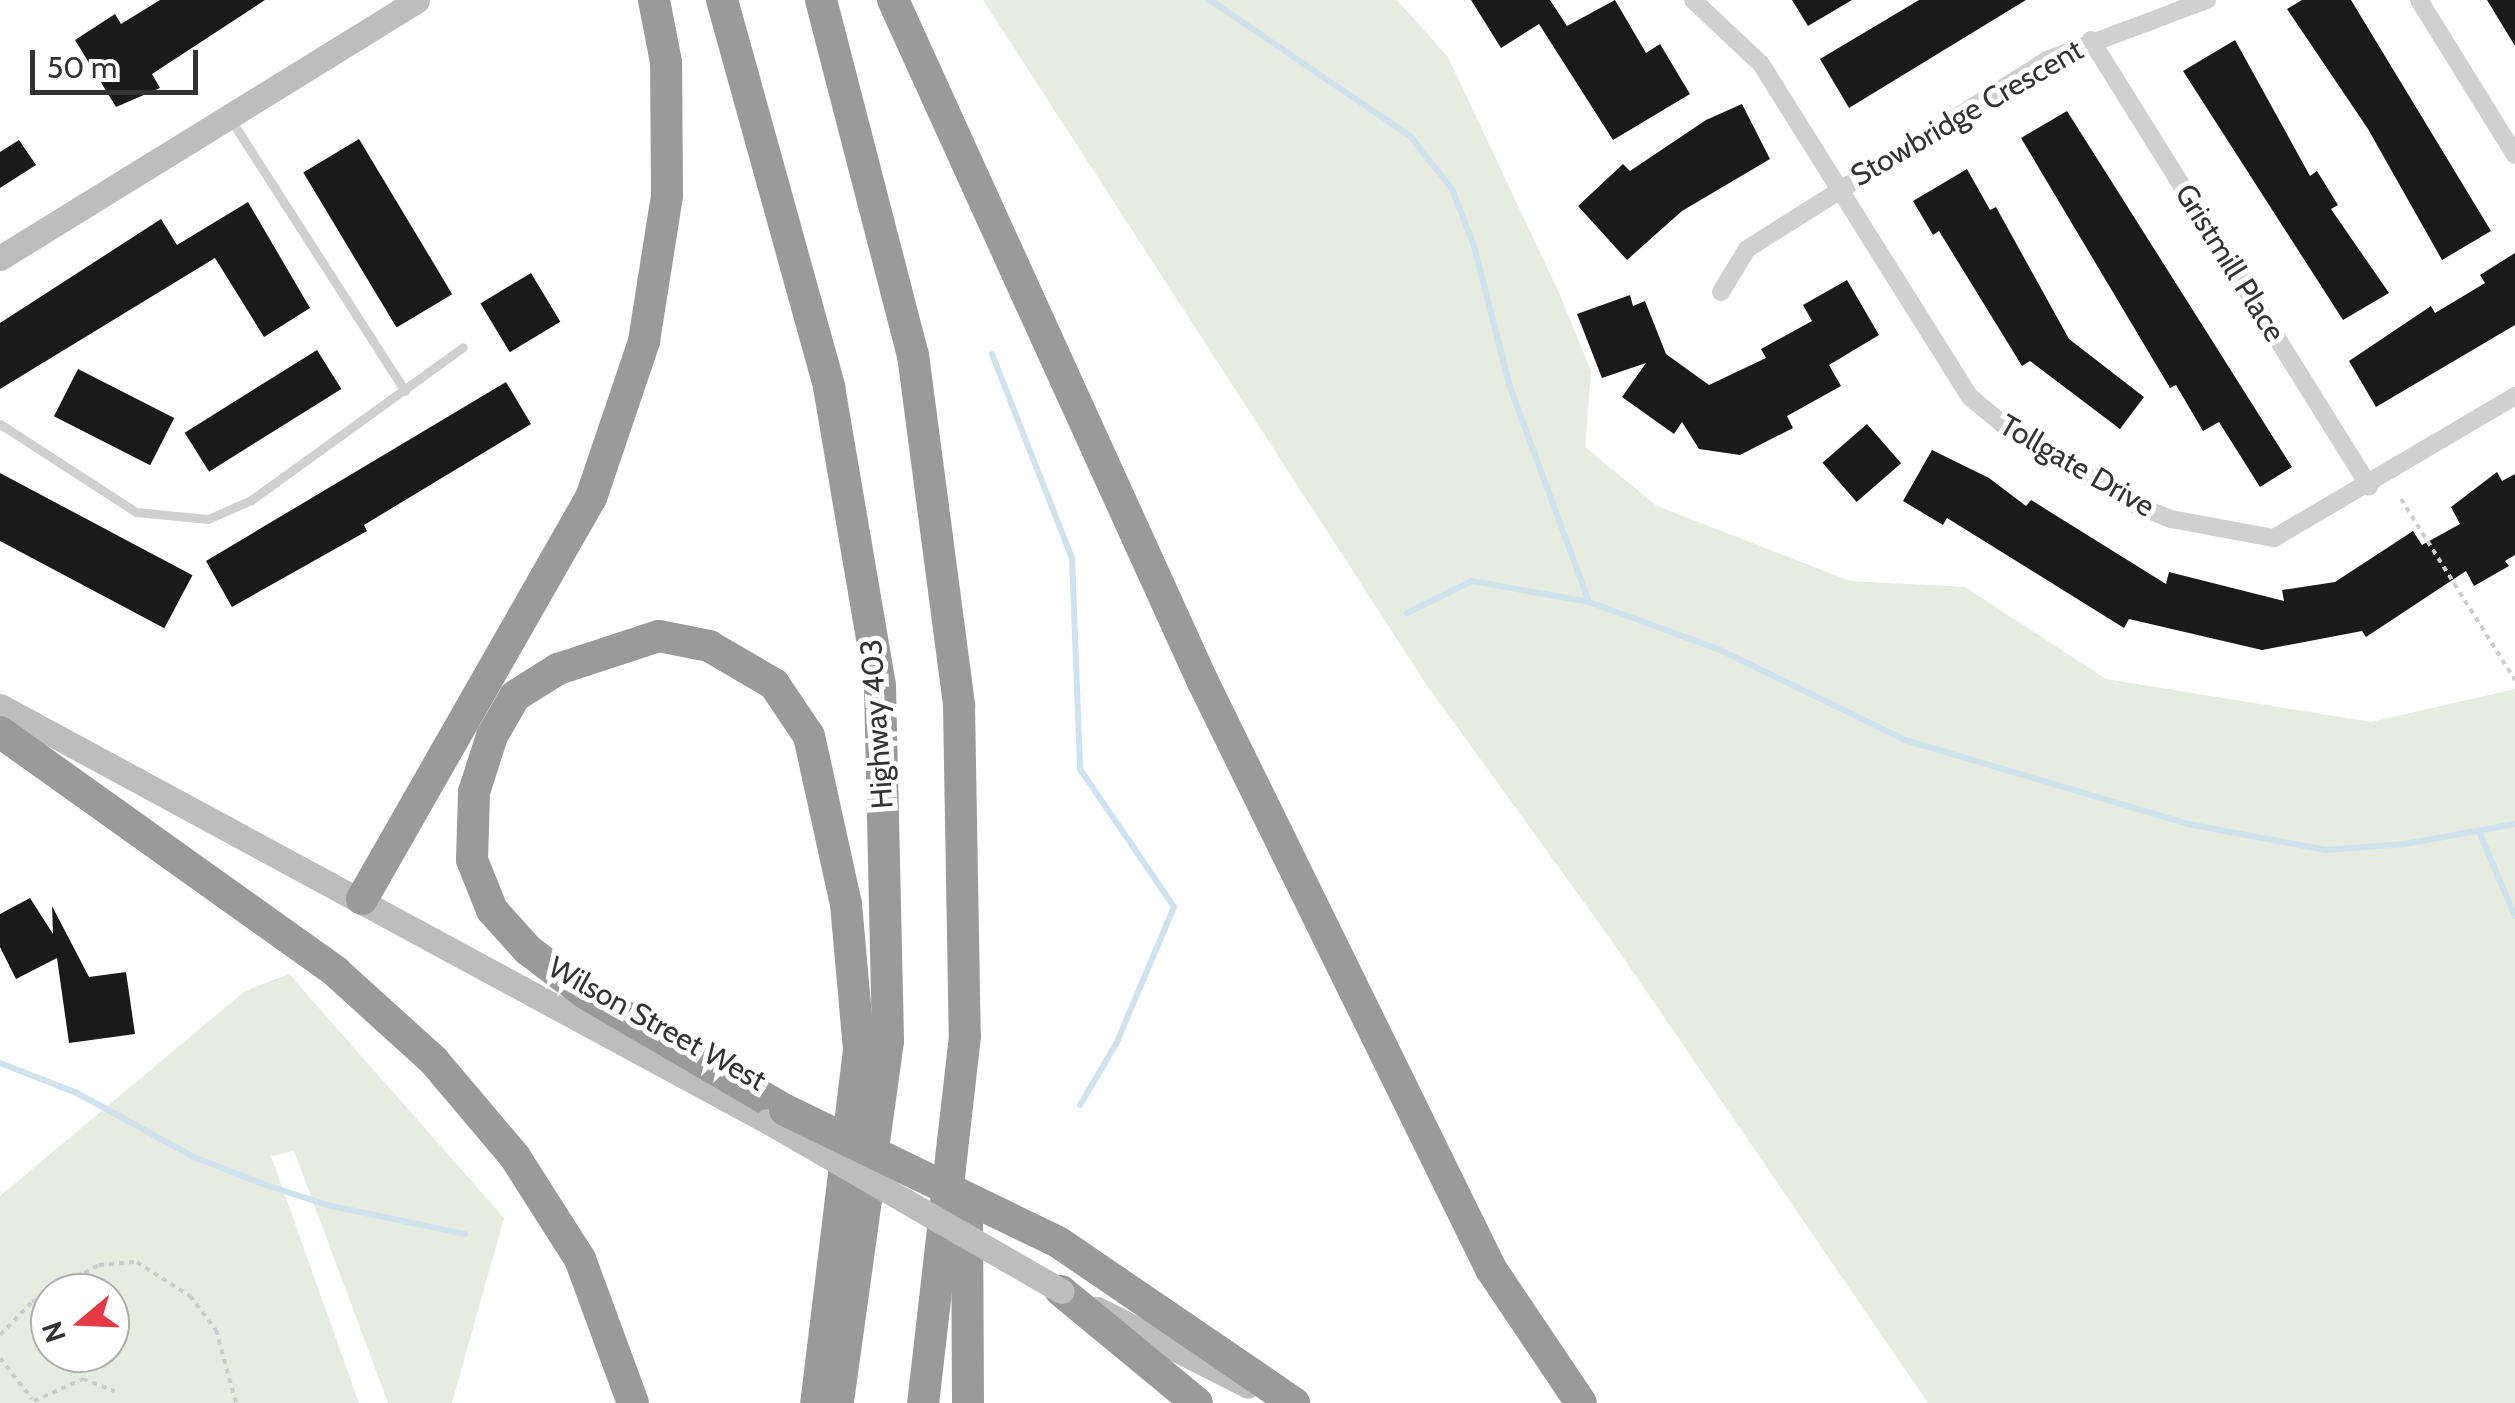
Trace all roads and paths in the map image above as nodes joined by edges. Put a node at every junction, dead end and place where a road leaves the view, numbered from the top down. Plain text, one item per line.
1 (654, 0) edge
2 (722, 0) edge
3 (821, 0) edge
4 (893, 0) edge
5 (1694, 0) edge
6 (2206, 0) edge
7 (2420, 0) edge
8 (402, 4) edge
9 (2091, 40) junction
10 (229, 116) junction
11 (2515, 155) edge
12 (1840, 187) junction
13 (0, 258) edge
14 (1721, 292) dead end
15 (462, 347) dead end
16 (405, 391) junction
17 (2515, 396) edge
18 (0, 424) edge
19 (2370, 486) junction
20 (2401, 499) dead end
21 (2515, 680) edge
22 (0, 706) edge
23 (0, 732) edge
24 (362, 899) junction
25 (965, 1036) junction
26 (776, 1115) junction
27 (1061, 1290) junction
28 (0, 1334) edge
29 (0, 1358) edge
30 (114, 1392) dead end
31 (34, 1402) edge
32 (236, 1403) edge
33 (633, 1403) edge
34 (816, 1403) edge
35 (838, 1403) edge
36 (923, 1403) edge
37 (968, 1403) edge
38 (1197, 1403) edge
39 (1281, 1403) edge
40 (1294, 1403) edge
41 (1580, 1403) edge

1 - 24 highway
2 - 35 highway, Highway 403
3 - 25 highway
4 - 41 highway
5 - 12 street, Tollgate Drive
6 - 9 street, Stowbridge Crescent
7 - 11 street
8 - 10 main road
9 - 12 street, Stowbridge Crescent
9 - 19 street, Gristmill Place
10 - 13 main road
10 - 16 lane
12 - 14 street, Stowbridge Crescent
12 - 19 street, Tollgate Drive
15 - 16 lane
16 - 18 lane
17 - 19 street, Tollgate Drive
20 - 21 path
22 - 24 main road, Wilson Street West
23 - 33 highway
24 - 26 main road, Wilson Street West
25 - 36 highway
25 - 37 highway
26 - 27 main road, Wilson Street West, bridge
26 - 34 highway
26 - 40 highway, bridge
27 - 38 highway
27 - 39 main road, Wilson Street West
28 - 32 path
29 - 31 path
30 - 31 path

